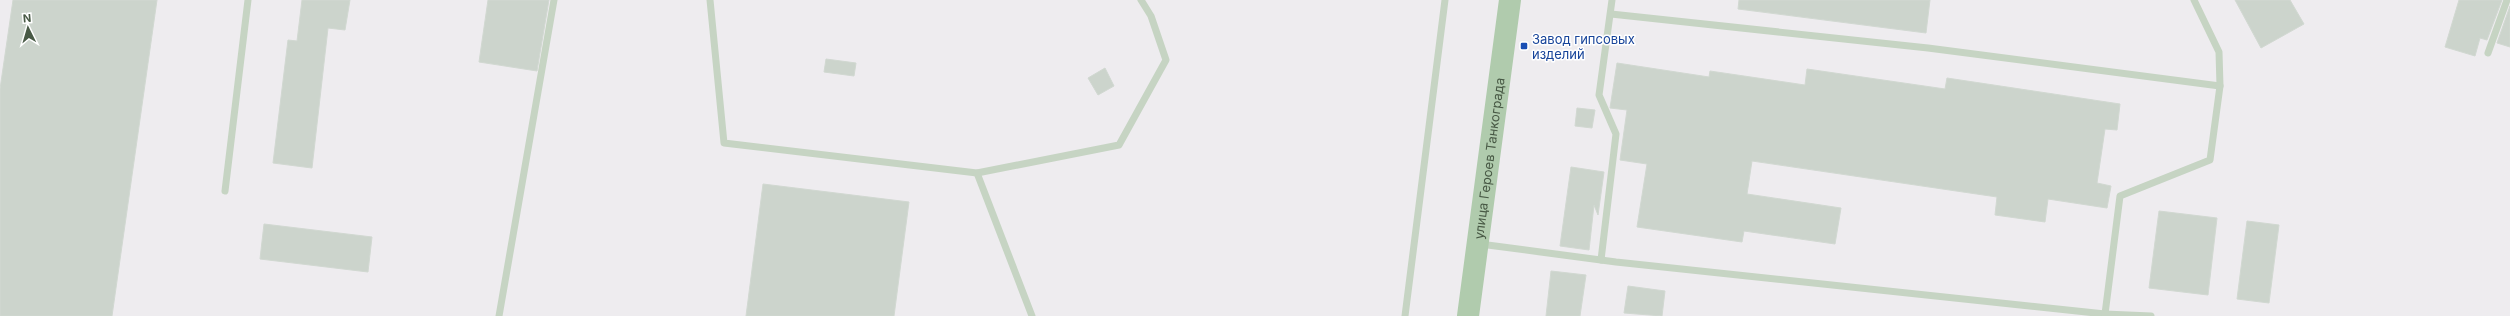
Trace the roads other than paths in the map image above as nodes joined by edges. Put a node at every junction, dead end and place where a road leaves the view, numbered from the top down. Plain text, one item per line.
1 (248, 0) edge
2 (554, 0) edge
3 (710, 0) edge
4 (1141, 0) edge
5 (1445, 0) edge
6 (1510, 0) edge
7 (1612, 0) edge
8 (2194, 0) edge
9 (2507, 0) edge
10 (1611, 14) junction
11 (2488, 53) dead end
12 (2220, 86) junction
13 (977, 173) junction
14 (225, 191) dead end
15 (1478, 244) junction
16 (1601, 260) junction
17 (2105, 314) junction
18 (499, 316) edge
19 (1032, 316) edge
20 (1406, 316) edge
21 (1468, 316) edge
22 (2151, 316) edge

1 - 14 lane
2 - 18 lane
3 - 13 lane
4 - 13 lane
5 - 20 lane
6 - 15 main road, улица Героев Танкограда
7 - 10 lane
8 - 12 lane
9 - 11 lane
10 - 12 lane
10 - 16 lane
12 - 17 lane
13 - 19 lane
15 - 16 lane
15 - 21 main road, улица Героев Танкограда
16 - 17 lane
17 - 22 lane

